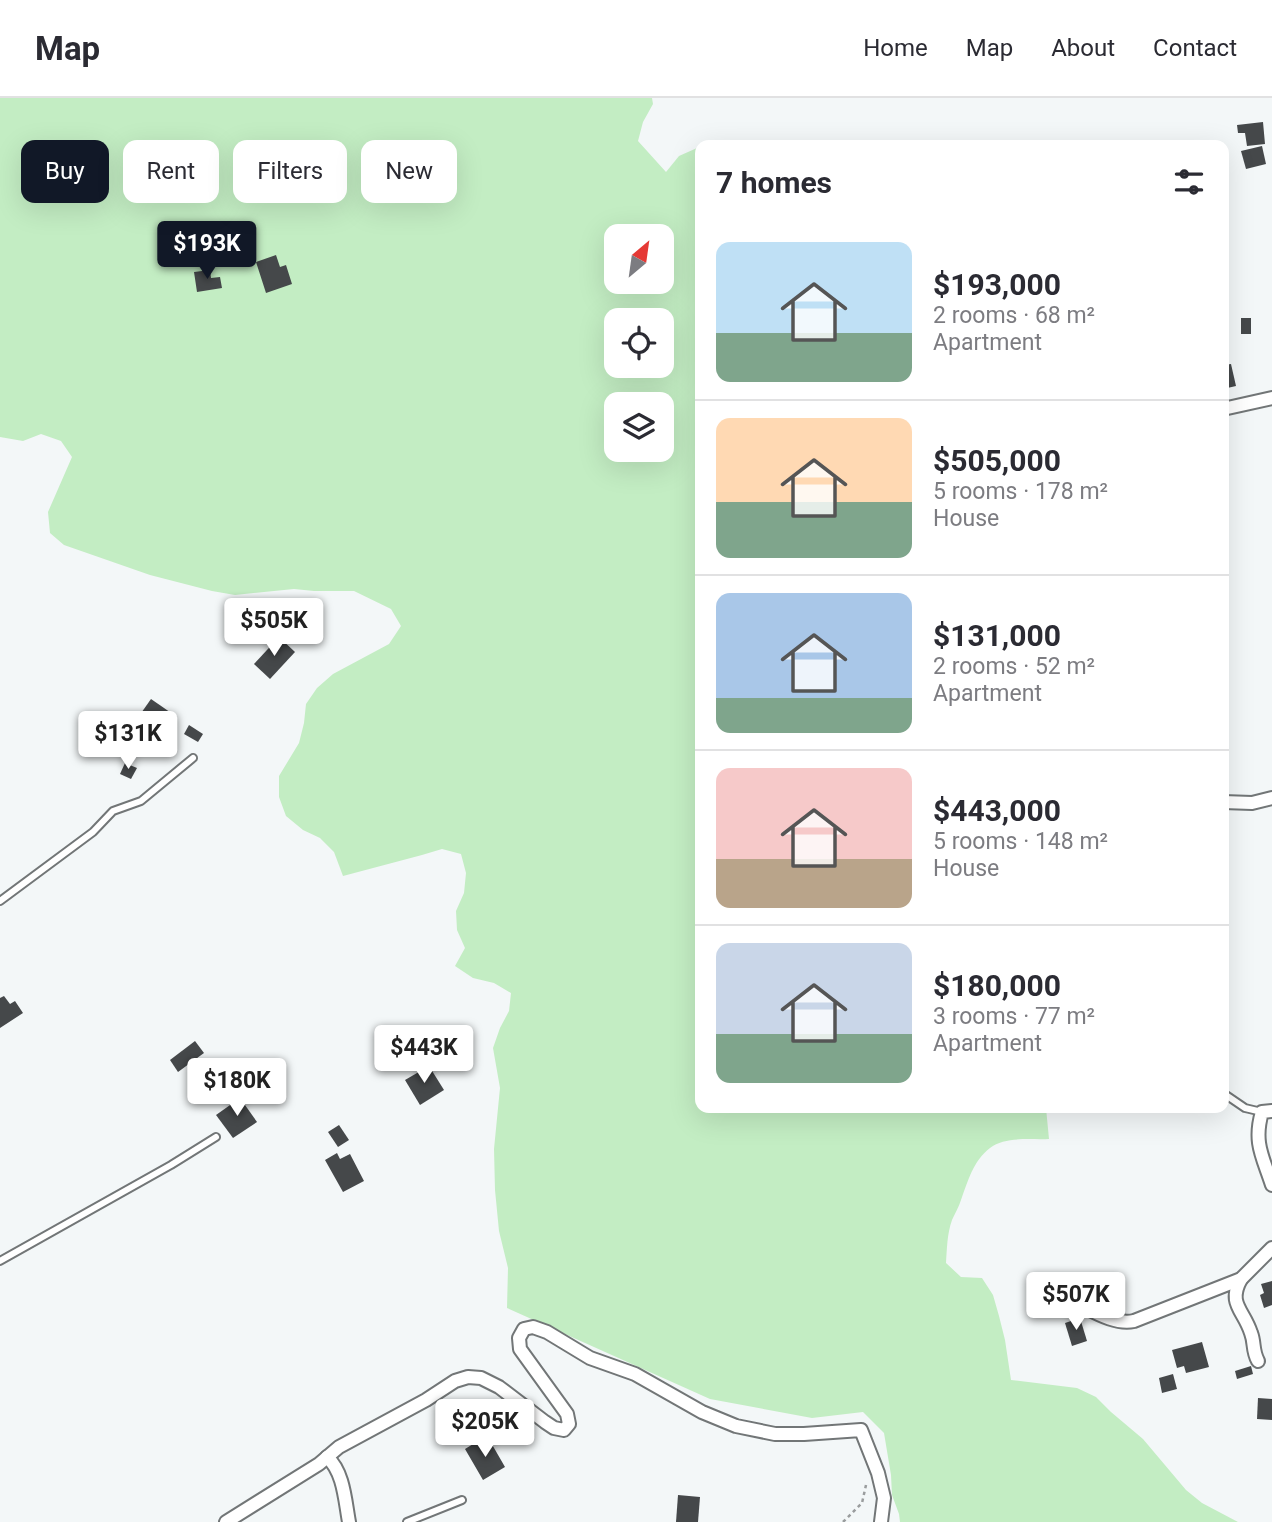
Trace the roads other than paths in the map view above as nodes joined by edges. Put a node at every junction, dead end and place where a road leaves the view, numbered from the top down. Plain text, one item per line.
1 (1272, 398) edge
2 (1229, 408) edge
3 (193, 758) dead end
4 (1272, 798) edge
5 (1229, 803) edge
6 (0, 901) edge
7 (1229, 1097) edge
8 (1267, 1111) edge
9 (216, 1136) dead end
10 (1272, 1185) edge
11 (1272, 1248) edge
12 (0, 1261) edge
13 (1241, 1279) junction
14 (1074, 1302) dead end
15 (1258, 1361) dead end
16 (327, 1457) junction
17 (462, 1500) dead end
18 (226, 1522) edge
19 (349, 1522) edge
20 (407, 1522) edge
21 (881, 1522) edge

1 - 2 street
3 - 6 lane
4 - 5 street
7 - 8 lane
8 - 10 street
9 - 12 lane
11 - 13 street
13 - 14 street
13 - 15 street
16 - 18 street
16 - 19 street
16 - 21 street
17 - 20 lane

